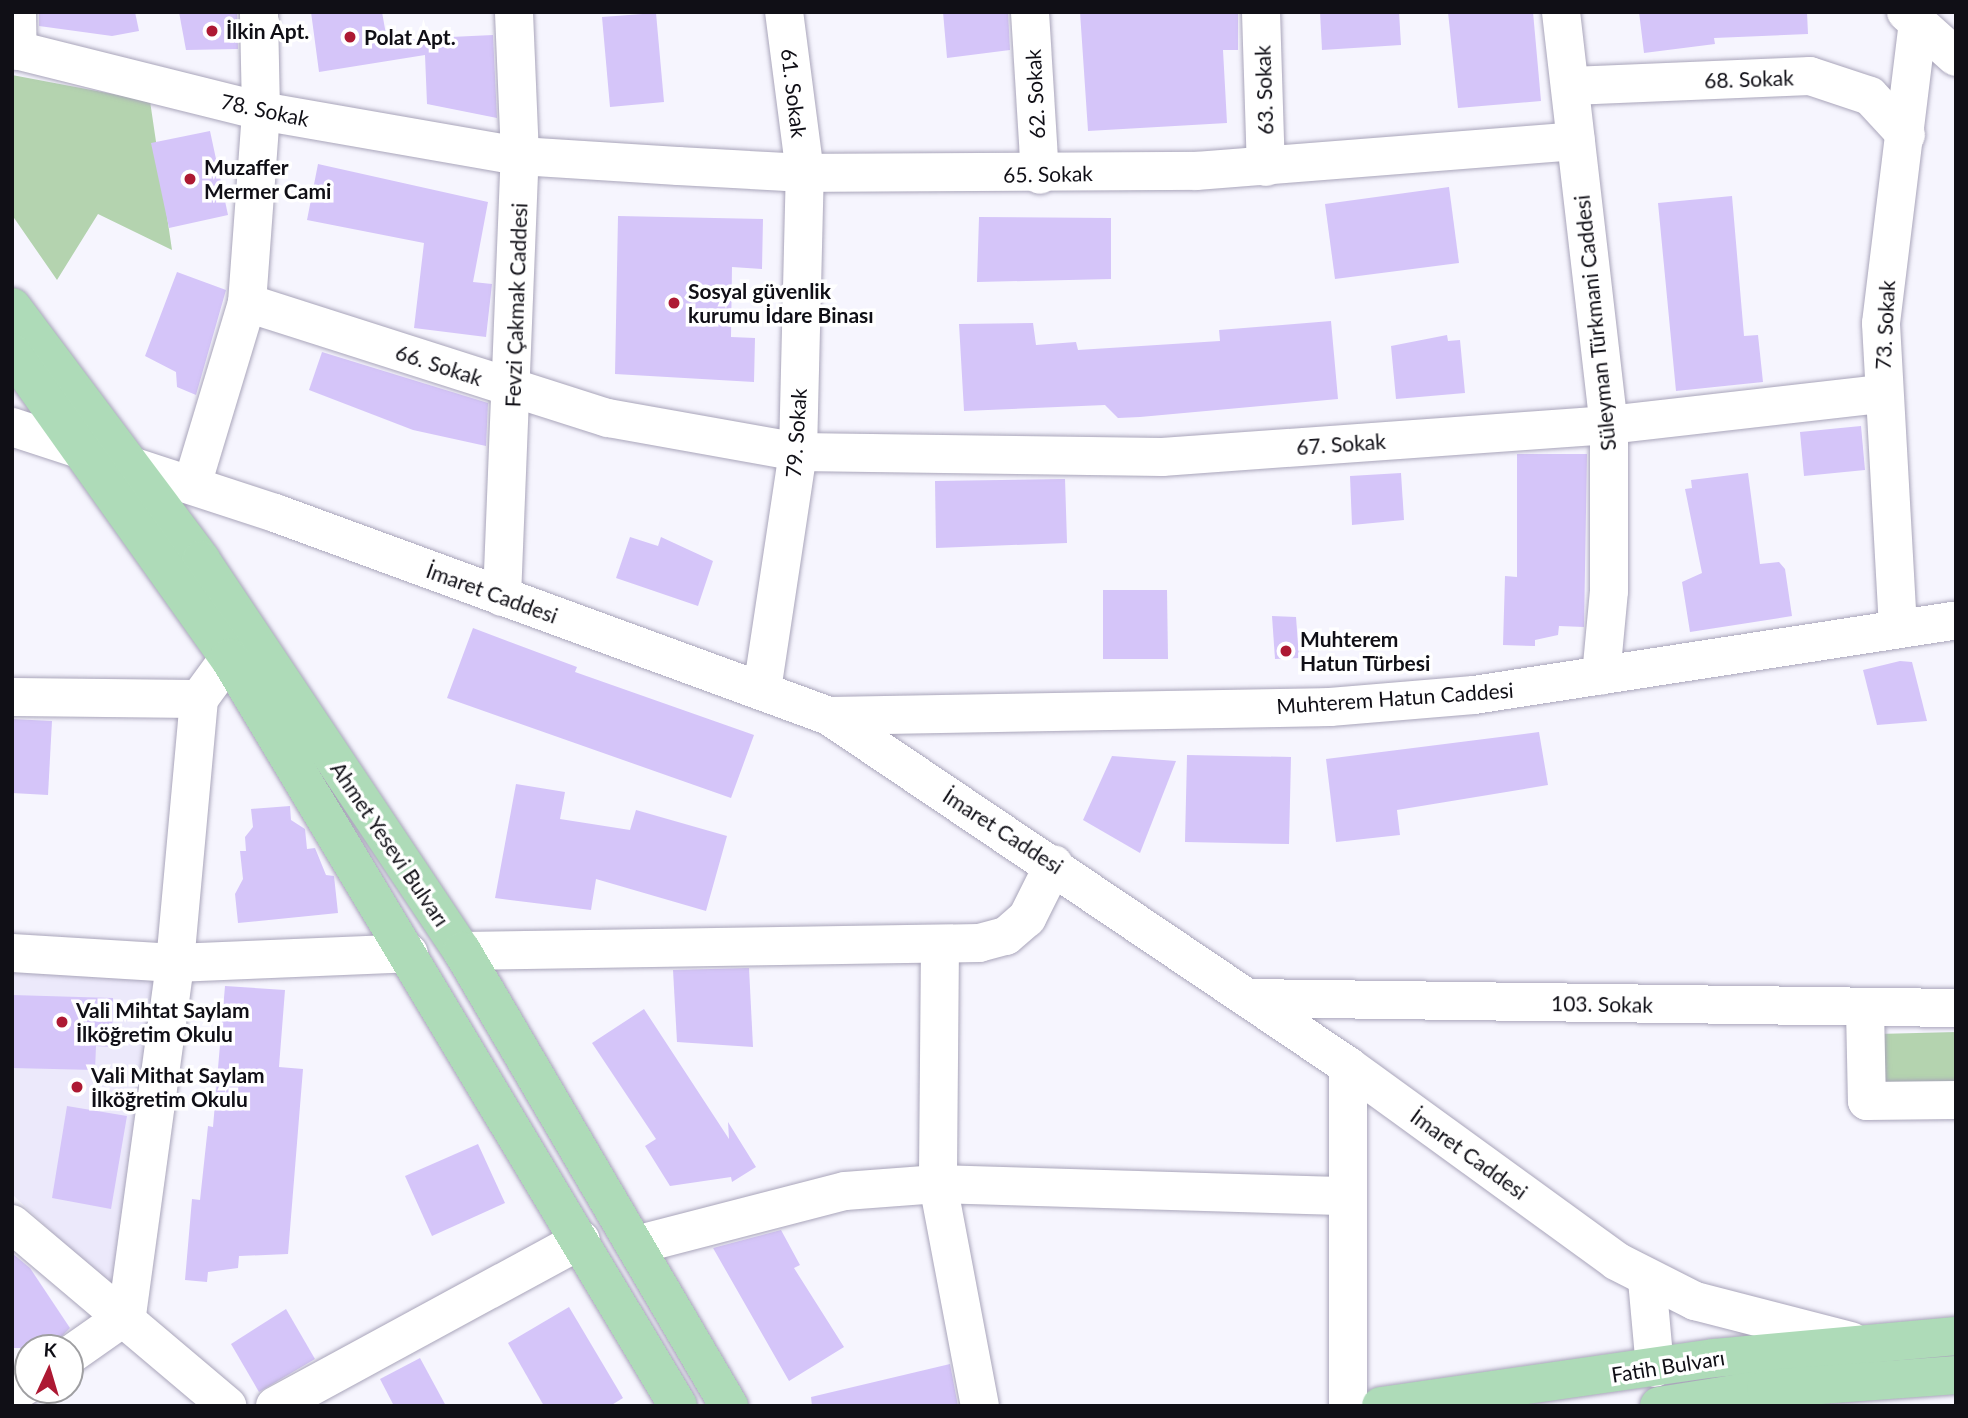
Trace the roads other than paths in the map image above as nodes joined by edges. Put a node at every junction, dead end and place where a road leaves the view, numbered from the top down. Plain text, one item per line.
1 (17, 12) edge
2 (259, 12) edge
3 (514, 12) edge
4 (784, 12) edge
5 (1030, 12) edge
6 (1261, 12) edge
7 (1561, 12) edge
8 (1912, 18) edge
9 (15, 50) edge
10 (1955, 54) edge
11 (1570, 86) junction
12 (261, 111) junction
13 (1906, 135) junction
14 (1576, 141) junction
15 (520, 156) junction
16 (1266, 167) junction
17 (805, 173) junction
18 (1040, 175) junction
19 (247, 303) junction
20 (12, 307) edge
21 (12, 353) edge
22 (515, 390) junction
23 (1882, 394) junction
24 (1609, 425) junction
25 (12, 427) edge
26 (82, 452) junction
27 (798, 452) junction
28 (133, 467) junction
29 (192, 485) junction
30 (502, 597) junction
31 (1956, 620) edge
32 (1898, 628) junction
33 (229, 659) junction
34 (1601, 676) junction
35 (762, 690) junction
36 (12, 697) edge
37 (199, 699) junction
38 (829, 716) junction
39 (1054, 864) junction
40 (940, 946) junction
41 (462, 951) junction
42 (12, 953) edge
43 (409, 953) junction
44 (175, 963) junction
45 (1248, 998) junction
46 (1956, 1008) edge
47 (1865, 1009) junction
48 (1348, 1066) junction
49 (1956, 1100) edge
50 (938, 1184) junction
51 (1346, 1196) junction
52 (12, 1224) edge
53 (581, 1240) junction
54 (636, 1245) junction
55 (1647, 1280) junction
56 (127, 1315) junction
57 (1956, 1336) edge
58 (1853, 1341) junction
59 (84, 1344) edge
60 (1655, 1368) junction
61 (1956, 1375) edge
62 (227, 1406) edge
63 (275, 1406) edge
64 (678, 1406) edge
65 (729, 1406) edge
66 (980, 1406) edge
67 (1348, 1406) edge
68 (1381, 1406) edge
69 (1662, 1406) edge

1 - 9 street
2 - 12 street
3 - 15 street, Fevzi Çakmak Caddesi
4 - 17 street, 61. Sokak
5 - 18 street, 62. Sokak
6 - 16 street, 63. Sokak
7 - 11 street, Süleyman Türkmani Caddesi
8 - 10 street
8 - 13 street, 73. Sokak
9 - 12 street, 78. Sokak
11 - 13 street, 68. Sokak
11 - 14 street, Süleyman Türkmani Caddesi
12 - 15 street, 78. Sokak
12 - 19 street
13 - 23 street, 73. Sokak
14 - 16 street, 65. Sokak
14 - 24 street, Süleyman Türkmani Caddesi
15 - 17 street, 65. Sokak
15 - 22 street, Fevzi Çakmak Caddesi
16 - 18 street, 65. Sokak
17 - 18 street, 65. Sokak
17 - 27 street, 79. Sokak
19 - 22 street, 66. Sokak
19 - 29 street
20 - 28 main road, Ahmet Yesevi Bulvarı
21 - 26 main road, Ahmet Yesevi Bulvarı
22 - 27 street, 66. Sokak
22 - 30 street, Fevzi Çakmak Caddesi
23 - 24 street, 67. Sokak
23 - 32 street, 73. Sokak
24 - 27 street, 67. Sokak
24 - 34 street, Süleyman Türkmani Caddesi
25 - 26 street, İmaret Caddesi
26 - 28 street, İmaret Caddesi
26 - 33 main road, Ahmet Yesevi Bulvarı
27 - 35 street, 79. Sokak
28 - 29 street, İmaret Caddesi
28 - 41 main road, Ahmet Yesevi Bulvarı
29 - 30 street, İmaret Caddesi
30 - 35 street, İmaret Caddesi
31 - 32 street, Muhterem Hatun Caddesi
32 - 34 street, Muhterem Hatun Caddesi
33 - 37 street
33 - 43 main road, Ahmet Yesevi Bulvarı
34 - 38 street, Muhterem Hatun Caddesi
35 - 38 street, İmaret Caddesi
36 - 37 street
37 - 44 street
38 - 39 street, İmaret Caddesi
39 - 40 street
39 - 45 street, İmaret Caddesi
40 - 41 street
40 - 50 street
41 - 54 main road, Ahmet Yesevi Bulvarı
42 - 44 street
43 - 44 street
43 - 53 main road, Ahmet Yesevi Bulvarı
44 - 56 street
45 - 47 street, 103. Sokak
45 - 48 street, İmaret Caddesi
46 - 47 street, 103. Sokak
47 - 49 street
48 - 51 street
48 - 55 street, İmaret Caddesi
50 - 51 street
50 - 54 street
50 - 66 street
51 - 67 street
52 - 56 street
53 - 63 street
53 - 64 main road, Ahmet Yesevi Bulvarı
54 - 65 main road, Ahmet Yesevi Bulvarı
55 - 58 street, İmaret Caddesi
55 - 60 street
56 - 59 street
56 - 62 street
57 - 58 main road, Fatih Bulvarı
58 - 60 main road, Fatih Bulvarı
60 - 68 main road, Fatih Bulvarı
61 - 69 main road, Fatih Bulvarı

